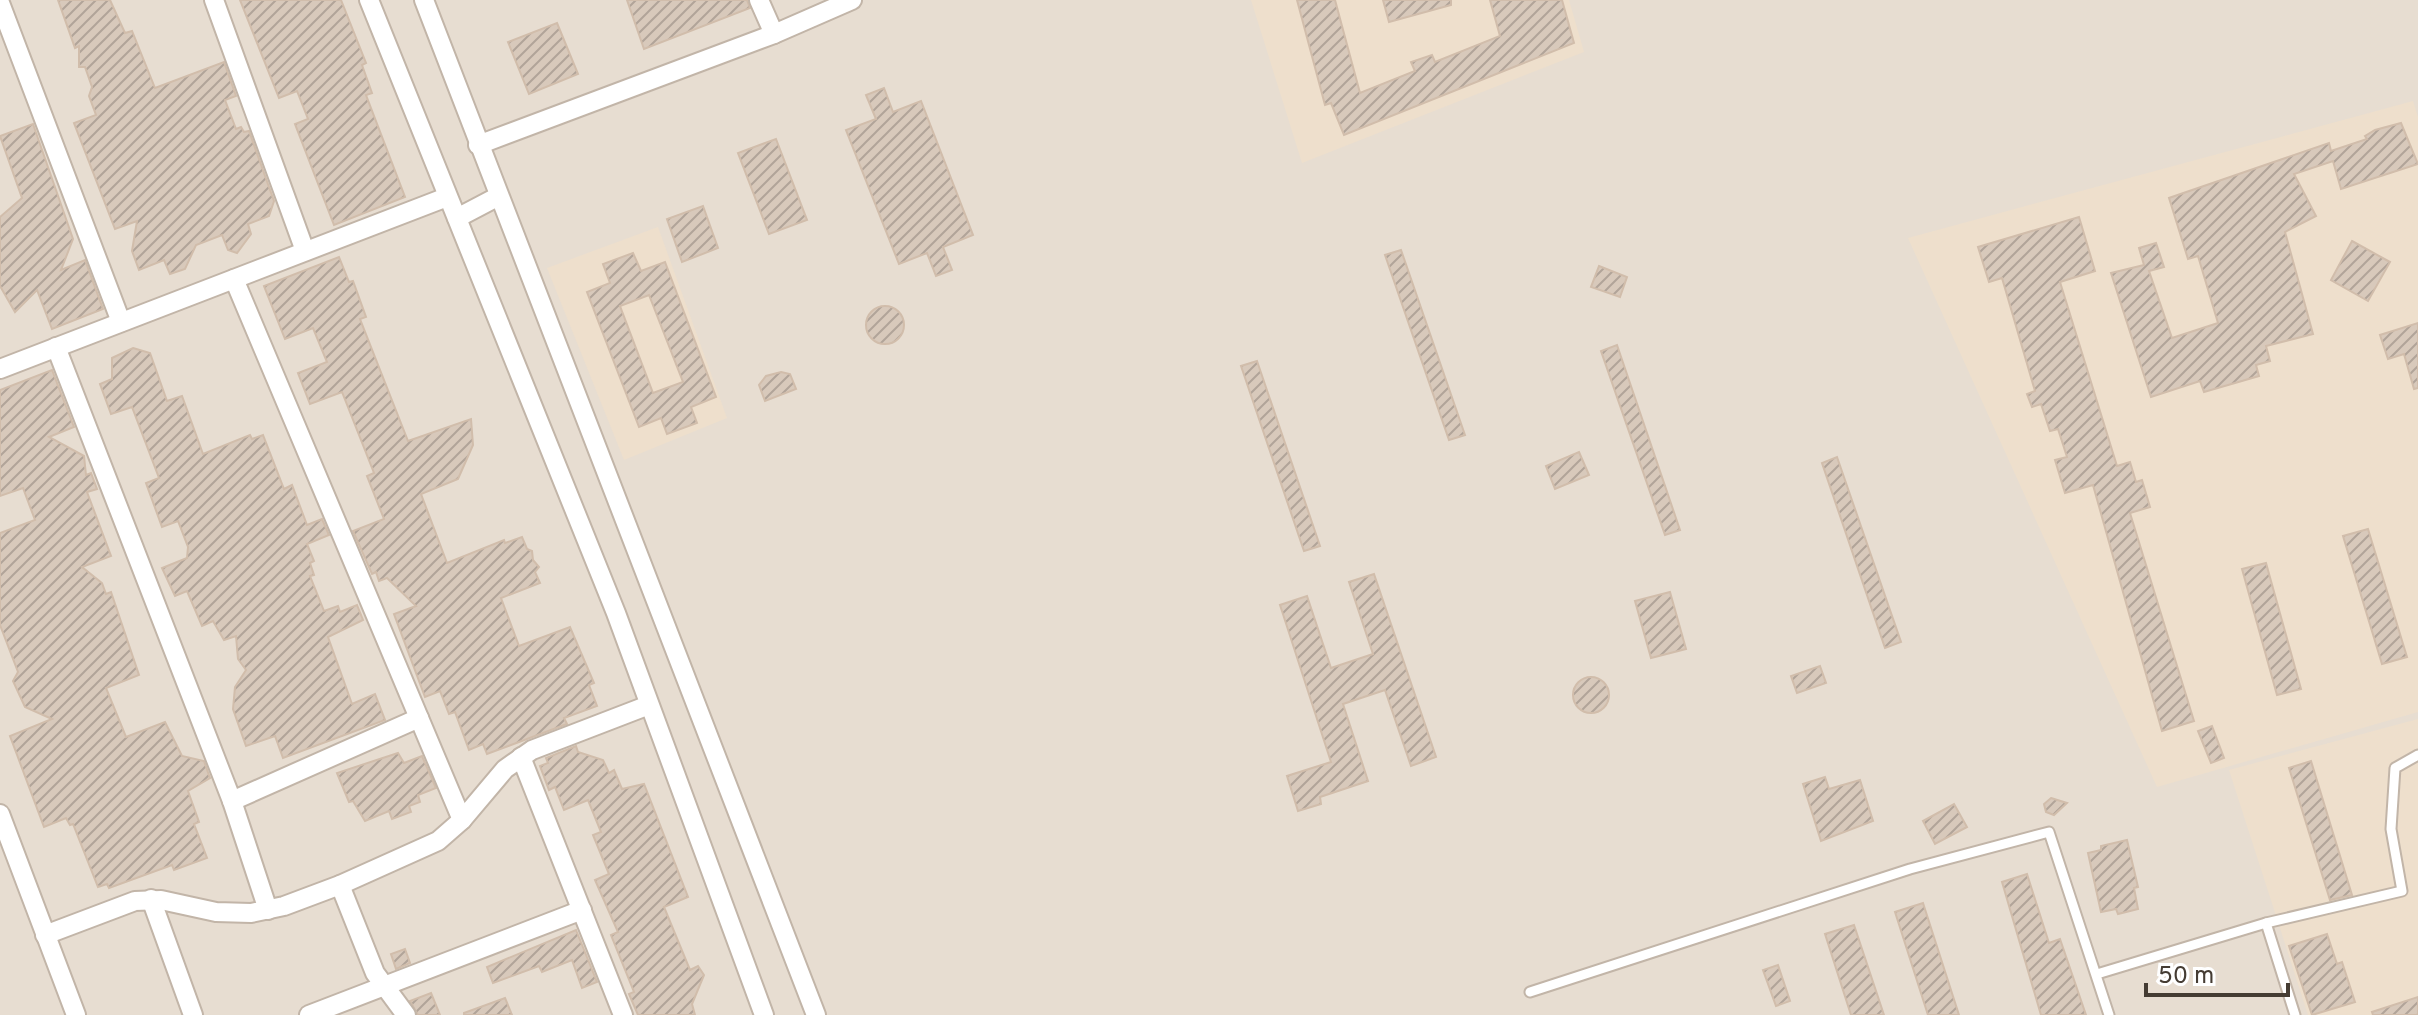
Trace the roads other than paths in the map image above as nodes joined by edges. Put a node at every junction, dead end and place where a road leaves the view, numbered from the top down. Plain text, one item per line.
1 (214, 0) edge
2 (369, 0) edge
3 (446, 0) edge
4 (759, 0) edge
5 (852, 0) edge
6 (0, 3) edge
7 (425, 4) edge
8 (774, 34) junction
9 (478, 145) junction
10 (447, 197) junction
11 (497, 197) junction
12 (457, 218) junction
13 (305, 251) junction
14 (234, 279) junction
15 (121, 322) junction
16 (56, 347) junction
17 (0, 369) edge
18 (649, 705) junction
19 (419, 718) junction
20 (2418, 755) edge
21 (521, 757) junction
22 (232, 801) junction
23 (0, 814) edge
24 (462, 820) junction
25 (340, 885) junction
26 (151, 899) junction
27 (268, 910) junction
28 (582, 910) junction
29 (2266, 923) junction
30 (45, 935) junction
31 (2097, 974) junction
32 (385, 986) junction
33 (1530, 992) dead end
34 (76, 1015) edge
35 (193, 1015) edge
36 (309, 1015) edge
37 (406, 1015) edge
38 (623, 1015) edge
39 (764, 1015) edge
40 (816, 1015) edge
41 (2109, 1015) edge
42 (2295, 1015) edge

1 - 13 street
2 - 10 street
3 - 7 street
4 - 8 street
5 - 8 street
6 - 15 street
7 - 9 street
8 - 9 street
9 - 11 street
10 - 12 street
10 - 13 street
11 - 12 street
11 - 40 street
12 - 18 street
13 - 14 street
14 - 15 street
14 - 19 street
15 - 16 street
16 - 17 street
16 - 22 street
18 - 21 street
18 - 39 street
19 - 22 street
19 - 24 street
20 - 29 lane
21 - 24 street
21 - 28 street
22 - 27 street
23 - 30 street
24 - 25 street
25 - 27 street
25 - 32 street
26 - 27 street
26 - 30 street
26 - 35 street
28 - 32 street
28 - 38 street
29 - 31 lane
29 - 42 lane
30 - 34 street
31 - 33 lane
31 - 41 lane
32 - 36 street
32 - 37 street

